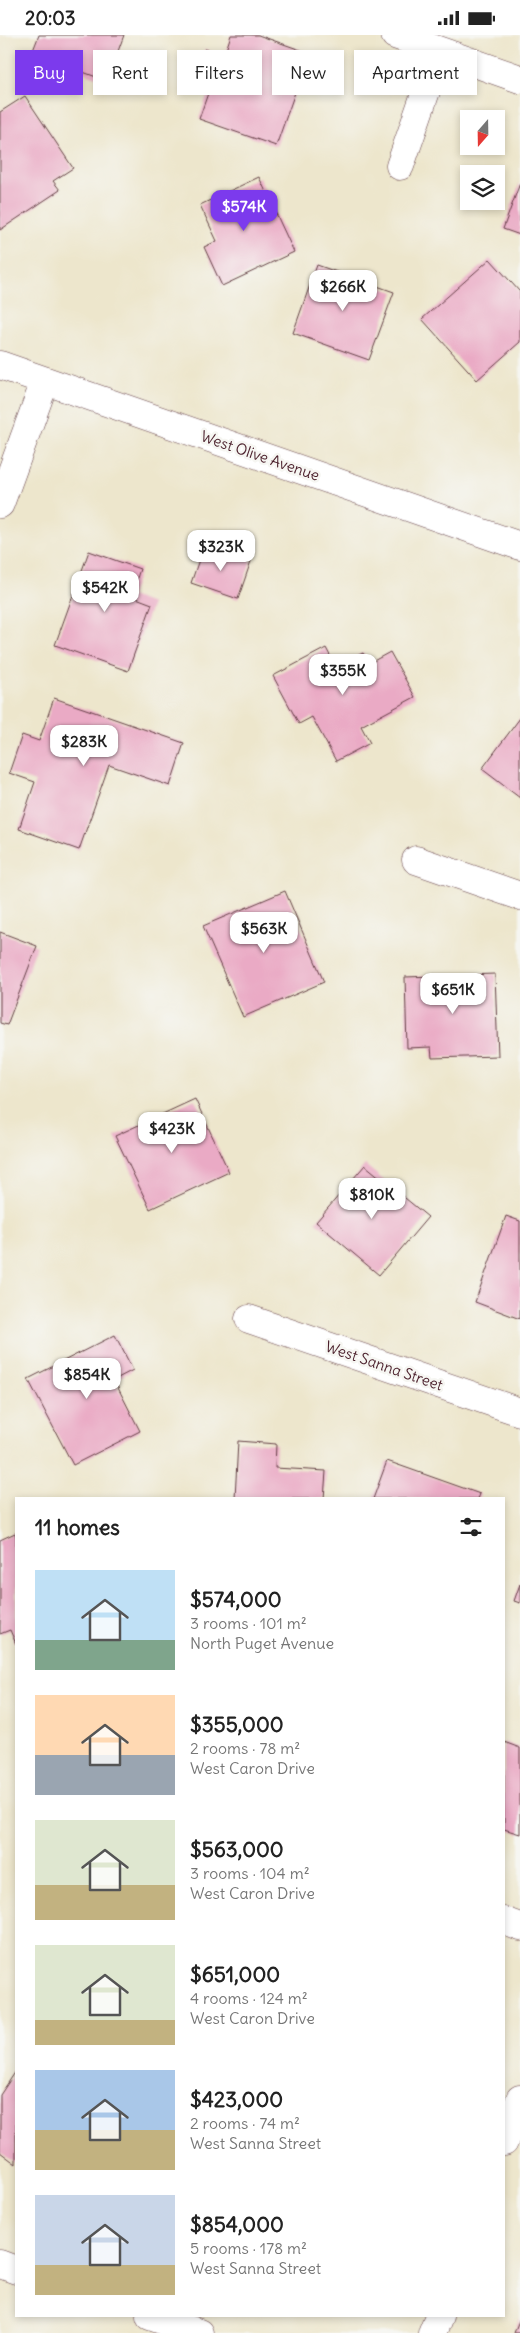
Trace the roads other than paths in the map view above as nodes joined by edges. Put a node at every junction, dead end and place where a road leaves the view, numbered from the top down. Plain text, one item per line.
1 (395, 35) edge
2 (437, 50) edge
3 (477, 64) edge
4 (520, 79) edge
5 (425, 95) edge
6 (400, 166) dead end
7 (0, 365) edge
8 (45, 381) junction
9 (0, 504) edge
10 (520, 546) edge
11 (416, 860) dead end
12 (520, 896) edge
13 (249, 1319) dead end
14 (520, 1412) edge
15 (505, 1921) edge
16 (520, 1927) edge
17 (520, 2099) edge
18 (505, 2139) edge
19 (0, 2264) edge
20 (15, 2270) edge
21 (153, 2317) edge
22 (438, 2317) edge
23 (199, 2333) edge
24 (432, 2333) edge

1 - 2 street
3 - 4 street
5 - 6 street
7 - 8 street, West Olive Avenue
8 - 9 street
8 - 10 street, West Olive Avenue
11 - 12 street
13 - 14 street, West Sanna Street
15 - 16 street
17 - 18 street
19 - 20 street
21 - 23 street
22 - 24 street

